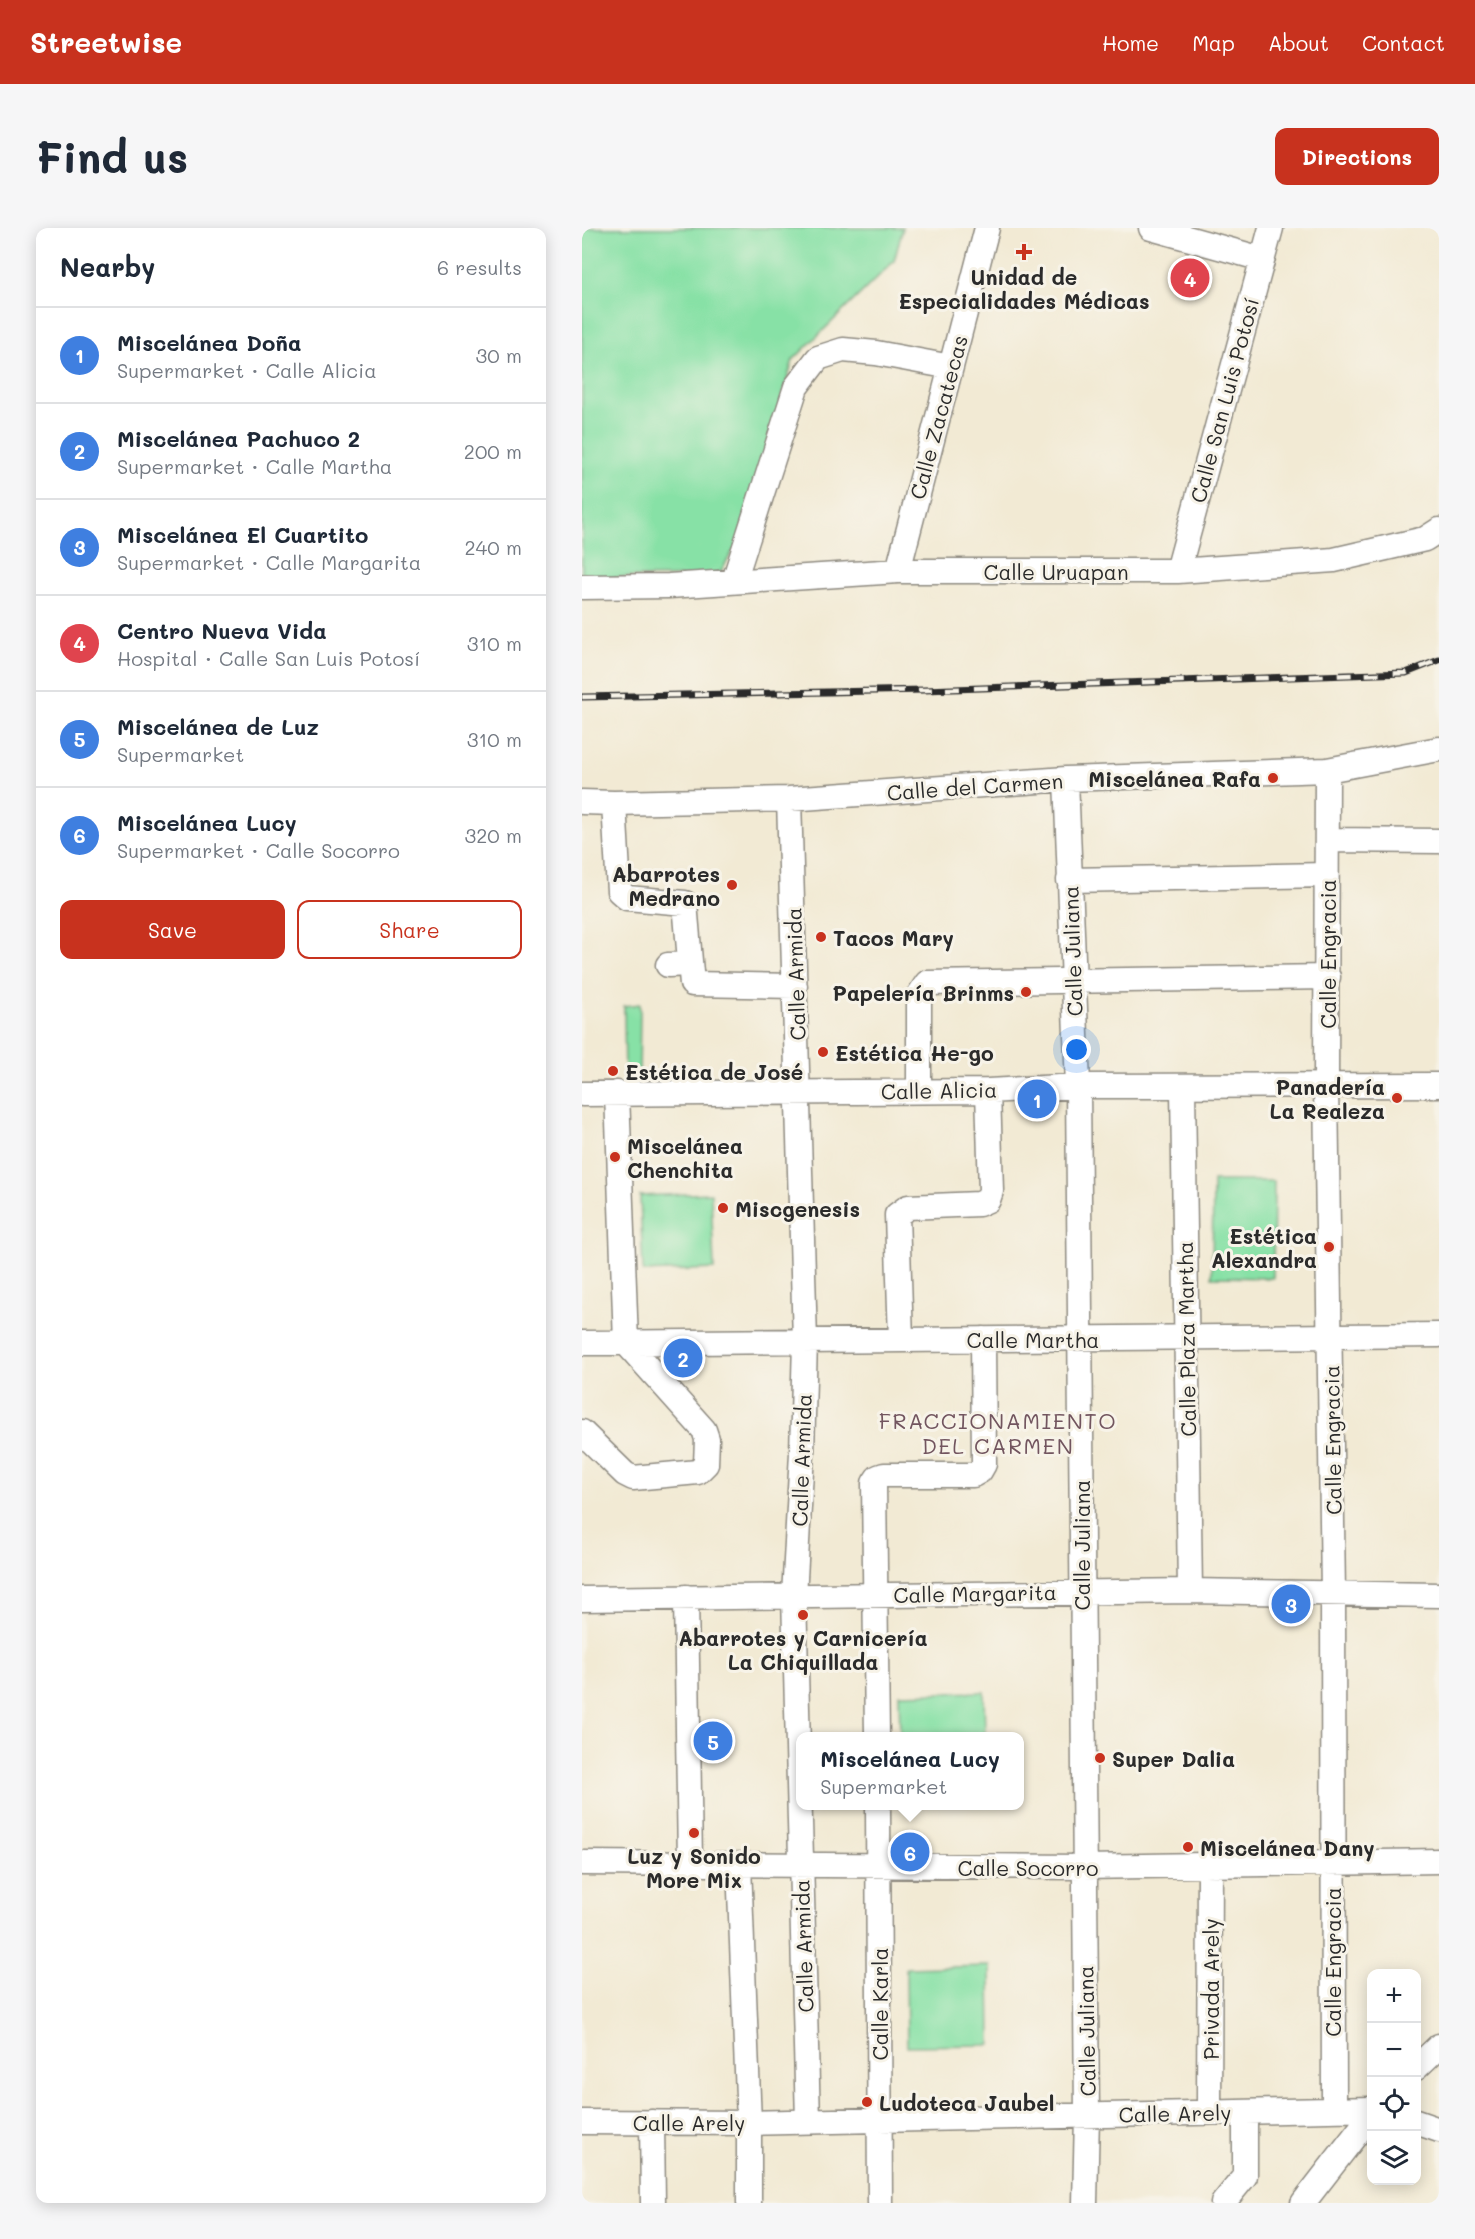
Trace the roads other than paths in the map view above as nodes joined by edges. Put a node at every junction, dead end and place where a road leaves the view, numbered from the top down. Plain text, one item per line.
1 (987, 228) edge
2 (1151, 228) edge
3 (1271, 228) edge
4 (1262, 259) junction
5 (951, 367) junction
6 (1439, 530) edge
7 (898, 571) junction
8 (1178, 571) junction
9 (734, 581) junction
10 (582, 587) edge
11 (1439, 749) edge
12 (1327, 770) junction
13 (1066, 779) junction
14 (789, 799) junction
15 (582, 802) edge
16 (615, 803) junction
17 (1327, 840) junction
18 (1439, 841) edge
19 (1326, 875) junction
20 (1069, 880) junction
21 (1328, 977) junction
22 (1073, 982) junction
23 (795, 986) junction
24 (1326, 1085) junction
25 (1439, 1085) edge
26 (1078, 1086) junction
27 (1183, 1088) junction
28 (798, 1091) junction
29 (919, 1091) junction
30 (988, 1091) junction
31 (617, 1093) junction
32 (582, 1094) edge
33 (1439, 1335) edge
34 (1331, 1336) junction
35 (1185, 1338) junction
36 (1080, 1339) junction
37 (901, 1340) junction
38 (983, 1340) junction
39 (804, 1341) junction
40 (582, 1343) edge
41 (626, 1343) junction
42 (582, 1432) edge
43 (1190, 1590) junction
44 (1080, 1592) junction
45 (875, 1594) junction
46 (1333, 1594) junction
47 (1439, 1595) edge
48 (794, 1596) junction
49 (686, 1597) junction
50 (582, 1599) edge
51 (798, 1732) edge
52 (877, 1732) edge
53 (800, 1810) edge
54 (878, 1810) edge
55 (1439, 1861) edge
56 (582, 1863) edge
57 (690, 1863) junction
58 (1332, 1864) junction
59 (739, 1865) junction
60 (801, 1866) junction
61 (1210, 1866) junction
62 (878, 1867) junction
63 (1084, 1867) junction
64 (1439, 2046) edge
65 (1421, 2063) edge
66 (1367, 2109) edge
67 (1334, 2110) junction
68 (1209, 2112) junction
69 (1245, 2112) junction
70 (1087, 2115) junction
71 (1367, 2119) edge
72 (880, 2120) junction
73 (808, 2121) junction
74 (582, 2122) edge
75 (652, 2122) junction
76 (749, 2122) junction
77 (1421, 2124) edge
78 (1439, 2130) edge
79 (653, 2203) edge
80 (749, 2203) edge
81 (880, 2203) edge
82 (1085, 2203) edge
83 (1223, 2203) edge
84 (1303, 2203) edge

1 - 5 street, Calle Zacatecas
2 - 4 street
3 - 4 street, Calle San Luis Potosí
4 - 8 street, Calle San Luis Potosí
5 - 7 street, Calle Zacatecas
5 - 9 street
6 - 8 street, Calle Uruapan
7 - 8 street, Calle Uruapan
7 - 9 street, Calle Uruapan
9 - 10 street, Calle Uruapan
11 - 12 street, Calle del Carmen
12 - 13 street, Calle del Carmen
12 - 17 street, Calle Engracia
13 - 14 street, Calle del Carmen
13 - 20 street, Calle Juliana
14 - 16 street, Calle del Carmen
14 - 23 street, Calle Armida
15 - 16 street, Calle del Carmen
16 - 23 street
17 - 18 street
17 - 19 street, Calle Engracia
19 - 20 street
19 - 21 street, Calle Engracia
20 - 22 street, Calle Juliana
21 - 22 street
21 - 24 street, Calle Engracia
22 - 26 street, Calle Juliana
22 - 29 street
23 - 28 street, Calle Armida
24 - 25 street, Calle Alicia
24 - 27 street, Calle Alicia
24 - 34 street, Calle Engracia
26 - 27 street, Calle Alicia
26 - 30 street, Calle Alicia
26 - 36 street, Calle Juliana
27 - 35 street, Calle Plaza Martha
28 - 29 street, Calle Alicia
28 - 31 street, Calle Alicia
28 - 39 street, Calle Armida
29 - 30 street, Calle Alicia
30 - 37 street
31 - 32 street, Calle Alicia
31 - 41 street
33 - 34 street, Calle Martha
34 - 35 street, Calle Martha
34 - 46 street, Calle Engracia
35 - 36 street, Calle Martha
35 - 43 street, Calle Plaza Martha
36 - 38 street, Calle Martha
36 - 44 street, Calle Juliana
37 - 38 street, Calle Martha
37 - 39 street, Calle Martha
38 - 45 street
39 - 41 street, Calle Martha
39 - 48 street, Calle Armida
40 - 41 street, Calle Martha
41 - 42 street
43 - 44 street, Calle Margarita
43 - 46 street, Calle Margarita
44 - 45 street, Calle Margarita
44 - 63 street, Calle Juliana
45 - 48 street, Calle Margarita
45 - 52 street
46 - 47 street, Calle Margarita
46 - 58 street, Calle Engracia
48 - 49 street, Calle Margarita
48 - 51 street, Calle Armida
49 - 50 street, Calle Margarita
49 - 57 street
53 - 60 street, Calle Armida
54 - 62 street, Calle Karla
55 - 58 street, Calle Socorro
56 - 57 street, Calle Socorro
57 - 59 street, Calle Socorro
58 - 61 street, Calle Socorro
58 - 67 street, Calle Engracia
59 - 60 street, Calle Socorro
59 - 76 street
60 - 62 street, Calle Socorro
60 - 73 street, Calle Armida
61 - 63 street, Calle Socorro
61 - 68 street, Privada Arely
62 - 63 street, Calle Socorro
62 - 72 street, Calle Karla
63 - 70 street, Calle Juliana
64 - 65 street
66 - 67 street, Calle Arely
67 - 69 street, Calle Arely
68 - 69 street, Calle Arely
68 - 70 street, Calle Arely
69 - 83 street
70 - 72 street, Calle Arely
70 - 82 street, Calle Juliana
71 - 84 street
72 - 73 street, Calle Arely
72 - 81 street, Calle Karla
73 - 76 street, Calle Arely
74 - 75 street, Calle Arely
75 - 76 street, Calle Arely
75 - 79 street
76 - 80 street
77 - 78 street

